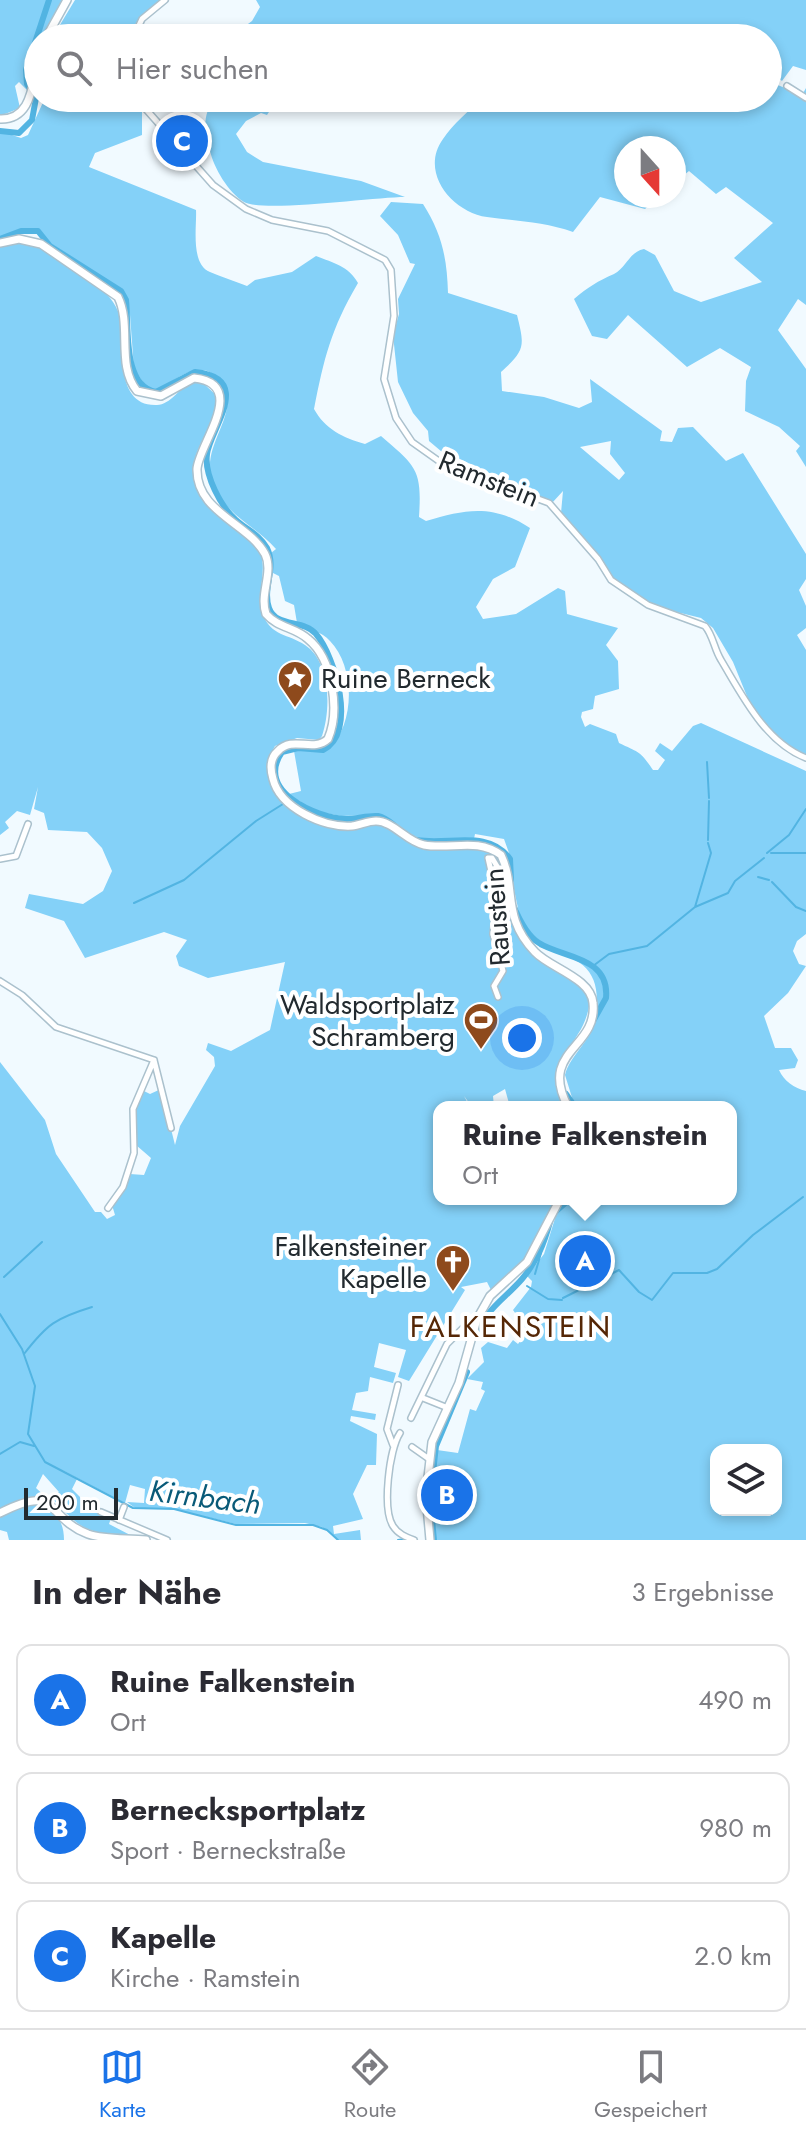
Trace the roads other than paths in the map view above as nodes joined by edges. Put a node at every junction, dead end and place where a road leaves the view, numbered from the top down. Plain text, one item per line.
1 (67, 0) edge
2 (165, 0) edge
3 (54, 24) edge
4 (140, 24) edge
5 (787, 86) dead end
6 (806, 98) edge
7 (24, 108) edge
8 (148, 112) edge
9 (0, 119) edge
10 (0, 243) edge
11 (806, 758) edge
12 (28, 824) dead end
13 (0, 859) edge
14 (506, 881) junction
15 (0, 981) edge
16 (498, 997) dead end
17 (154, 1060) junction
18 (565, 1101) edge
19 (171, 1128) dead end
20 (557, 1205) edge
21 (108, 1208) dead end
22 (474, 1329) junction
23 (398, 1385) dead end
24 (423, 1398) junction
25 (448, 1408) junction
26 (411, 1418) dead end
27 (400, 1433) dead end
28 (393, 1446) junction
29 (412, 1447) dead end
30 (429, 1459) junction
31 (124, 1507) dead end
32 (101, 1512) dead end
33 (0, 1513) edge
34 (119, 1520) junction
35 (146, 1540) edge
36 (167, 1540) edge
37 (414, 1540) edge
38 (430, 1540) edge

1 - 3 main road
2 - 4 street
5 - 6 street
7 - 9 main road
8 - 11 street, Ramstein
10 - 14 main road
12 - 13 street
14 - 16 street, Raustein
14 - 18 main road
15 - 17 street
17 - 19 street
17 - 21 street
20 - 22 main road
22 - 24 street
22 - 25 main road
23 - 28 street
24 - 25 street
24 - 26 street
25 - 30 main road
27 - 28 street
28 - 37 street
29 - 30 street
30 - 38 main road
31 - 34 street
32 - 34 street
33 - 35 main road
34 - 36 street

